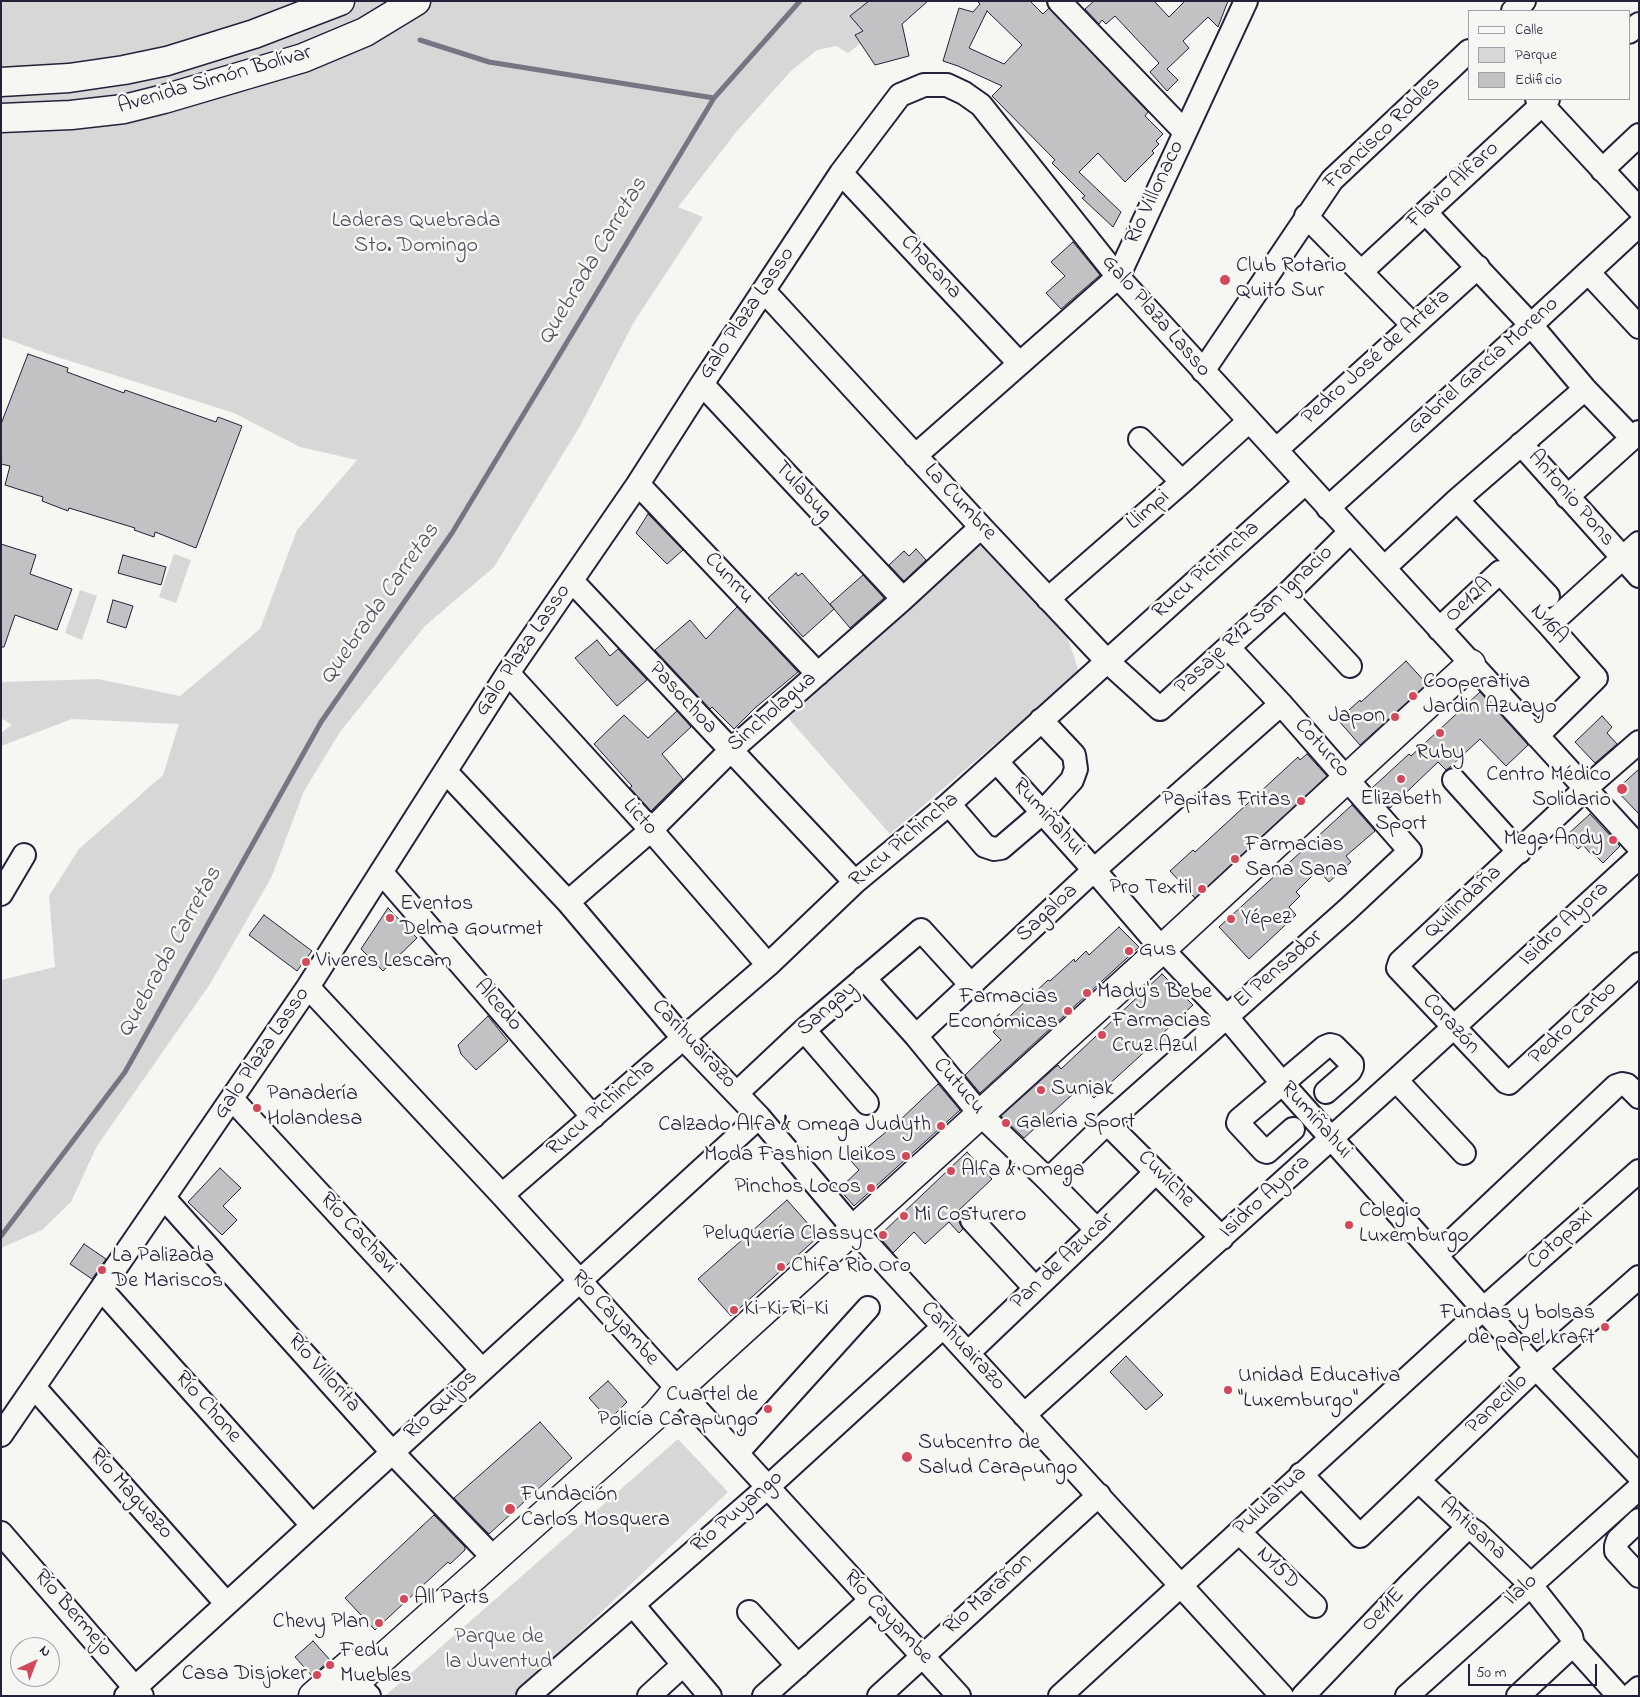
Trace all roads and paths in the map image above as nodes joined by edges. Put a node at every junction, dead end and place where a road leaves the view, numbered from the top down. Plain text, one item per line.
1 (340, 1) edge
2 (1059, 1) edge
3 (1524, 1) edge
4 (1241, 4) edge
5 (410, 5) edge
6 (1514, 10) edge
7 (1468, 52) edge
8 (1, 82) edge
9 (1542, 100) edge
10 (1, 118) edge
11 (1184, 132) junction
12 (1639, 135) edge
13 (1602, 170) junction
14 (841, 173) junction
15 (1639, 209) edge
16 (1426, 212) junction
17 (1306, 216) junction
18 (1639, 225) edge
19 (1478, 267) junction
20 (1360, 272) junction
21 (1588, 272) junction
22 (1118, 277) junction
23 (764, 291) junction
24 (1413, 324) junction
25 (1531, 326) junction
26 (1639, 327) edge
27 (1019, 363) junction
28 (1203, 371) junction
29 (702, 384) junction
30 (1585, 389) junction
31 (1248, 421) junction
32 (1635, 435) edge
33 (1140, 439) dead end
34 (1521, 444) junction
35 (1276, 450) junction
36 (915, 456) junction
37 (1182, 482) junction
38 (1305, 483) junction
39 (638, 484) junction
40 (1567, 497) junction
41 (1457, 500) junction
42 (1328, 508) junction
43 (981, 527) junction
44 (1350, 532) junction
45 (1639, 543) edge
46 (1622, 558) junction
47 (1384, 568) junction
48 (1500, 572) joint
49 (1639, 576) edge
50 (572, 581) junction
51 (1285, 596) junction
52 (1548, 596) dead end
53 (903, 599) junction
54 (1048, 599) junction
55 (1550, 625) junction
56 (1439, 630) junction
57 (1229, 648) junction
58 (1107, 661) junction
59 (1471, 664) junction
60 (1350, 666) dead end
61 (508, 673) junction
62 (818, 674) junction
63 (1281, 704) junction
64 (1160, 709) joint
65 (1041, 720) junction
66 (1536, 736) junction
67 (1639, 742) edge
68 (730, 750) junction
69 (996, 762) junction
70 (446, 772) junction
71 (1347, 778) junction
72 (1454, 780) dead end
73 (1585, 789) junction
74 (949, 804) junction
75 (1042, 813) junction
76 (650, 830) junction
77 (1639, 847) edge
78 (1410, 851) joint
79 (1519, 852) junction
80 (24, 855) dead end
81 (1639, 857) edge
82 (1094, 870) junction
83 (382, 873) junction
84 (855, 882) junction
85 (1, 894) edge
86 (568, 902) junction
87 (1162, 949) junction
88 (1400, 962) joint
89 (1639, 964) edge
90 (768, 965) junction
91 (864, 978) junction
92 (972, 986) junction
93 (308, 988) junction
94 (1226, 1016) junction
95 (1453, 1028) junction
96 (804, 1030) junction
97 (684, 1038) junction
98 (919, 1042) junction
99 (1396, 1080) junction
100 (1282, 1083) junction
101 (1510, 1083) joint
102 (1630, 1090) edge
103 (1326, 1092) dead end
104 (738, 1093) junction
105 (232, 1099) junction
106 (867, 1103) dead end
107 (593, 1116) junction
108 (759, 1117) junction
109 (988, 1120) junction
110 (1107, 1123) junction
111 (1293, 1128) dead end
112 (1331, 1139) junction
113 (1464, 1153) dead end
114 (1639, 1171) edge
115 (1156, 1172) junction
116 (1048, 1180) junction
117 (502, 1195) junction
118 (164, 1198) junction
119 (972, 1220) dead end
120 (854, 1228) junction
121 (1097, 1230) junction
122 (1222, 1238) junction
123 (1437, 1255) junction
124 (1639, 1277) edge
125 (579, 1280) junction
126 (1035, 1288) junction
127 (102, 1290) junction
128 (868, 1308) dead end
129 (1483, 1309) junction
130 (944, 1327) junction
131 (968, 1352) junction
132 (1536, 1368) junction
133 (482, 1370) junction
134 (34, 1388) junction
135 (678, 1389) junction
136 (1024, 1415) junction
137 (1, 1435) edge
138 (392, 1452) junction
139 (737, 1453) junction
140 (1301, 1474) junction
141 (1639, 1476) edge
142 (1419, 1481) junction
143 (768, 1487) junction
144 (1639, 1488) edge
145 (1099, 1495) junction
146 (1639, 1520) edge
147 (312, 1525) junction
148 (1468, 1528) junction
149 (1239, 1532) junction
150 (1, 1533) edge
151 (484, 1548) junction
152 (1639, 1576) edge
153 (1530, 1584) junction
154 (1181, 1586) junction
155 (871, 1600) junction
156 (226, 1603) junction
157 (633, 1606) junction
158 (1316, 1606) dead end
159 (749, 1612) dead end
160 (1573, 1645) junction
161 (923, 1656) junction
162 (683, 1665) junction
163 (798, 1666) junction
164 (1639, 1688) edge
165 (355, 1691) edge
166 (135, 1693) edge
167 (313, 1696) edge
168 (528, 1696) edge
169 (649, 1696) edge
170 (710, 1696) edge
171 (764, 1696) edge
172 (879, 1696) edge
173 (959, 1696) edge
174 (1060, 1696) edge
175 (1282, 1696) edge
176 (1303, 1696) edge
177 (1406, 1696) edge
178 (1518, 1696) edge
179 (1619, 1696) edge
180 (1630, 1696) edge

1 - 8 main road, Avenida Simón Bolívar
2 - 11 street
3 - 6 street
4 - 11 street, Río Villonaco
5 - 10 main road, Avenida Simón Bolívar
7 - 17 street, Francisco Robles
9 - 13 street
9 - 16 street, Flavio Alfaro
11 - 22 street, Río Villonaco
12 - 13 street
13 - 15 street
14 - 22 street, Galo Plaza Lasso
14 - 23 street, Galo Plaza Lasso
14 - 27 street, Chacana
16 - 19 street
16 - 20 street, Flavio Alfaro
17 - 20 street
17 - 28 street, Francisco Robles
18 - 21 street, Gabriel García Moreno
19 - 24 street, Pedro José de Arteta
19 - 25 street
20 - 24 street
21 - 25 street, Gabriel García Moreno
21 - 26 street
22 - 27 street, Río Villonaco
22 - 28 street, Galo Plaza Lasso
23 - 29 street, Galo Plaza Lasso
23 - 36 street, La Cumbre
24 - 35 street, Pedro José de Arteta
25 - 30 street
25 - 42 street, Gabriel García Moreno
27 - 36 street, Río Villonaco
28 - 31 street, Galo Plaza Lasso
29 - 39 street, Galo Plaza Lasso
29 - 53 street, Tulabug
30 - 32 street
30 - 34 street
31 - 35 street, Galo Plaza Lasso
31 - 37 street, Llimpi
32 - 40 street
33 - 37 street
34 - 40 street, Antonio Pons
34 - 41 street
35 - 38 street, Galo Plaza Lasso
36 - 43 street, La Cumbre
37 - 54 street, Llimpi
38 - 42 street, Galo Plaza Lasso
38 - 58 street, Rucu Pichincha
39 - 50 street, Galo Plaza Lasso
39 - 62 street, Cunrru
40 - 46 street, Antonio Pons
41 - 47 street
41 - 52 street
42 - 44 street, Galo Plaza Lasso
43 - 53 street, Sincholagua
43 - 54 street, La Cumbre
44 - 47 street, Galo Plaza Lasso
44 - 51 street, Pasaje R12 San Ignacio
45 - 46 street
46 - 49 street, Antonio Pons
46 - 55 street
47 - 56 street, Galo Plaza Lasso
48 - 55 street, N16A
48 - 56 street, Oe12A
50 - 61 street, Galo Plaza Lasso
50 - 68 street, Pasochoa
51 - 57 street, Pasaje R12 San Ignacio
51 - 60 street
53 - 62 street, Sincholagua
54 - 58 street, La Cumbre
55 - 66 street, N16A
56 - 59 street, Galo Plaza Lasso
57 - 63 street, Coturco
57 - 64 street, Pasaje R12 San Ignacio
58 - 64 street, La Cumbre
58 - 65 street, Rucu Pichincha
59 - 66 street, Galo Plaza Lasso
59 - 71 main road
61 - 70 street, Galo Plaza Lasso
61 - 76 street, Licto
62 - 68 street, Sincholagua
63 - 71 street, Coturco
63 - 82 street, Sagaloa
65 - 69 street, Rucu Pichincha
65 - 75 street
66 - 73 street, Galo Plaza Lasso
67 - 73 street, Quilindaña
68 - 76 street, Sincholagua
68 - 84 street, Pasochoa
69 - 74 street, Rucu Pichincha
69 - 75 street, Rumiñahui
70 - 83 street, Galo Plaza Lasso
70 - 86 street, Carihuairazo
71 - 78 street, Coturco
71 - 87 main road
72 - 79 street
73 - 77 street, Galo Plaza Lasso
73 - 79 street, Quilindaña
74 - 75 street
74 - 84 street, Rucu Pichincha
75 - 82 street, Rumiñahui
76 - 86 street, Sincholagua
76 - 90 street, Licto
78 - 94 street, El Pensador
79 - 88 street, Quilindaña
80 - 85 street
81 - 95 street, Isidro Ayora
82 - 87 street, Rumiñahui
82 - 92 street, Sagaloa
83 - 93 street, Galo Plaza Lasso
83 - 107 street, Alcedo
84 - 90 street, Rucu Pichincha
86 - 97 street, Carihuairazo
87 - 94 street, Rumiñahui
87 - 109 main road
88 - 95 street, Corazón
89 - 101 street, Pedro Carbo
90 - 97 street, Rucu Pichincha
91 - 92 street, Sangay
91 - 96 street, Sangay
91 - 98 street, Cutucu
92 - 98 street, Sagaloa
93 - 105 street, Galo Plaza Lasso
93 - 117 street, Río Cayambe
94 - 100 street, Rumiñahui
94 - 110 street, El Pensador
95 - 99 street, Isidro Ayora
95 - 101 street, Corazón
96 - 104 street, Sangay
96 - 106 street
97 - 104 street, Carihuairazo
97 - 107 street, Rucu Pichincha
98 - 109 street, Cutucu
99 - 112 street, Isidro Ayora
99 - 113 street
100 - 103 street
100 - 111 street
100 - 112 street, Rumiñahui
102 - 123 street
104 - 108 street, Carihuairazo
105 - 118 street, Galo Plaza Lasso
105 - 133 street, Río Cachavi
107 - 117 street, Rucu Pichincha
108 - 120 street, Carihuairazo
108 - 125 street, Río Quijos
109 - 116 street
109 - 120 main road
110 - 115 street, Cuvilche
110 - 116 street, El Pensador
112 - 122 street, Isidro Ayora
112 - 123 street, Rumiñahui
114 - 129 street, Cotopaxi
115 - 121 street, Pan de Azucar
115 - 122 street, Cuvilche
116 - 121 street
117 - 125 street, Río Cayambe
118 - 127 street, Galo Plaza Lasso
118 - 138 street, Río Villorita
119 - 126 street
120 - 130 street, Carihuairazo
120 - 135 main road
121 - 126 street, Pan de Azucar
122 - 136 street, Isidro Ayora
123 - 129 street, Rumiñahui
124 - 132 street, Panecillo
125 - 133 street, Río Quijos
125 - 135 street, Río Cayambe
126 - 131 street, Pan de Azucar
127 - 134 street, Galo Plaza Lasso
127 - 147 street, Río Chone
128 - 139 street
129 - 132 street, Rumiñahui
129 - 140 street, Pululahua
130 - 131 street, Carihuairazo
130 - 143 street, Río Puyango
131 - 136 street, Carihuairazo
132 - 141 street, Rumiñahui
132 - 142 street, Panecillo
133 - 138 street, Río Quijos
134 - 137 street, Galo Plaza Lasso
134 - 156 street, Río Maguazo
135 - 139 street, Río Cayambe
135 - 151 main road
135 - 165 main road
136 - 145 street, Carihuairazo
138 - 147 street, Río Quijos
138 - 151 street, Río Villorita
139 - 143 street, Río Cayambe
140 - 142 street, Panecillo
140 - 149 street, Pululahua
142 - 148 street, Antisana
143 - 155 street, Río Cayambe
143 - 157 street, Río Puyango
144 - 153 street, Ilalo
145 - 154 street, Carihuairazo
145 - 161 street, Río Marañon
146 - 152 street
147 - 156 street, Río Quijos
148 - 153 street, Antisana
148 - 176 street, Oe11E
149 - 154 street, Pululahua
149 - 158 street, N15D
150 - 166 street, Río Bermejo
151 - 167 main road
153 - 160 street, Antisana
153 - 177 street, Ilalo
154 - 174 street, Pululahua
154 - 175 street, Carihuairazo
155 - 161 street, Río Cayambe
155 - 163 street
156 - 166 street, Río Quijos
157 - 162 street
157 - 168 street, Río Puyango
159 - 163 street
160 - 178 street
160 - 179 street, Antisana
161 - 172 street, Río Marañon
161 - 173 street, Río Cayambe
162 - 169 street
162 - 170 street
163 - 171 street
164 - 180 street

